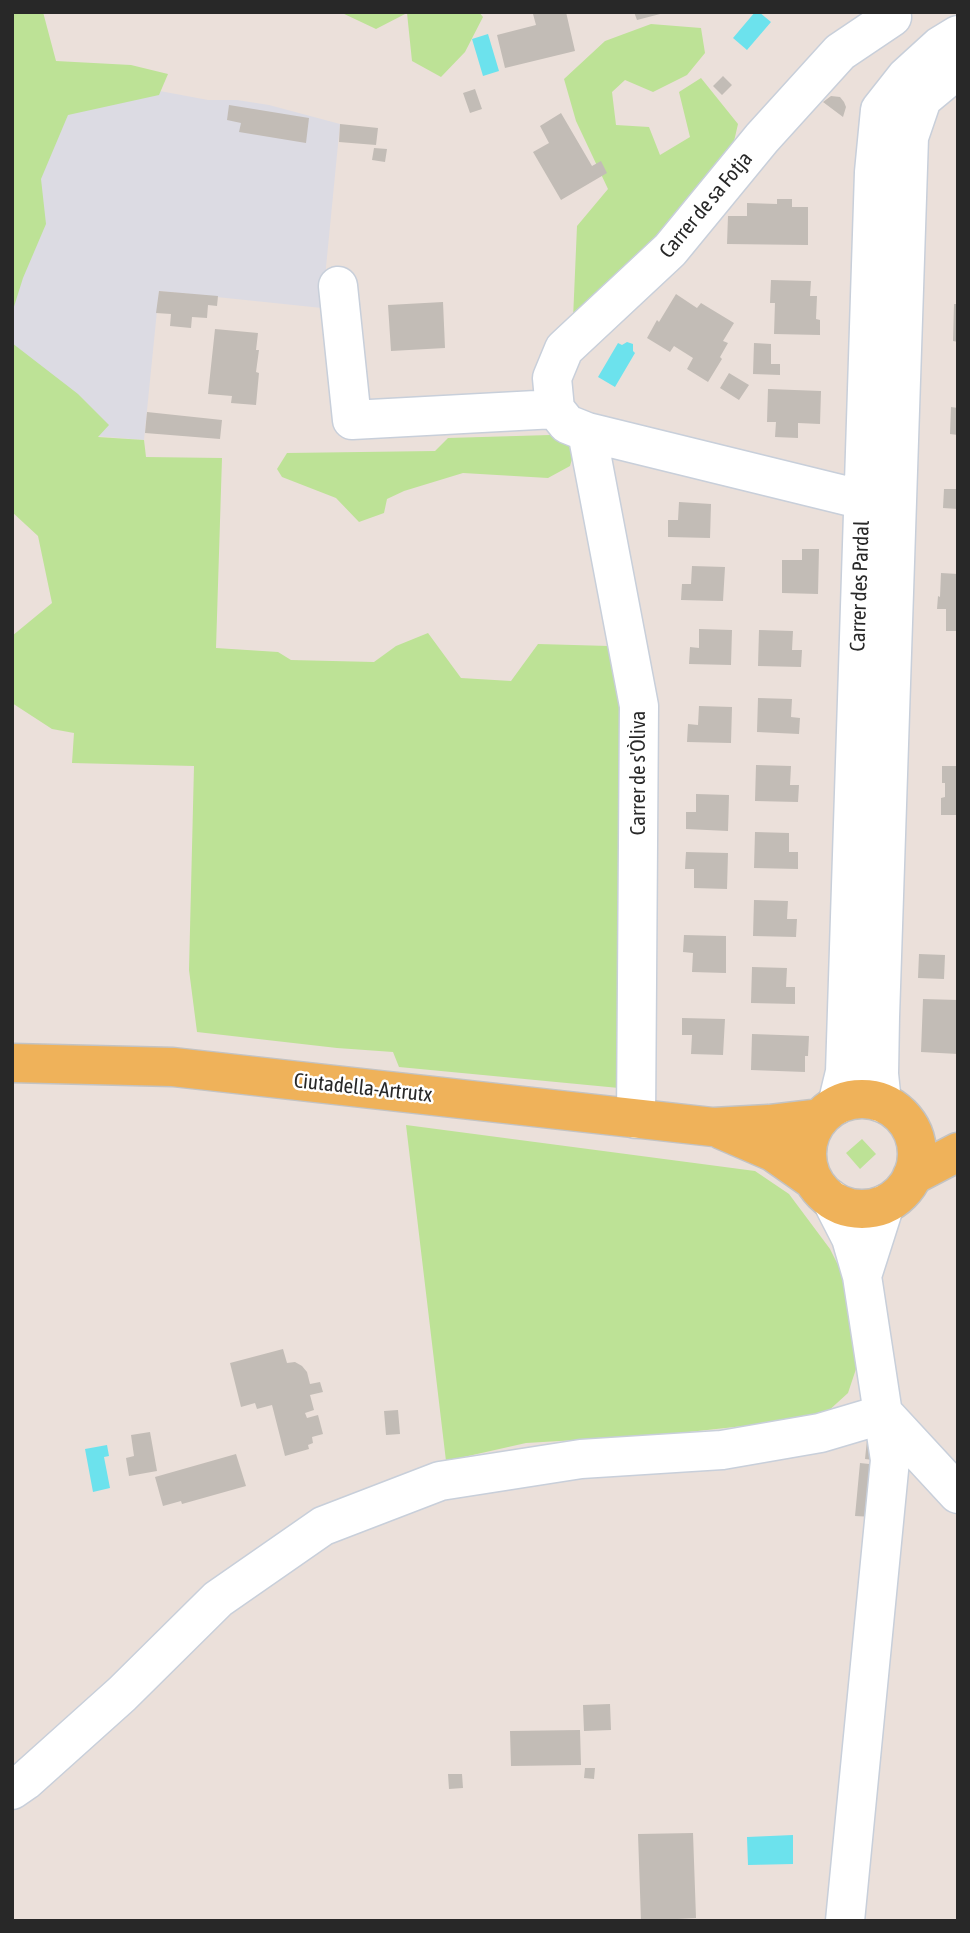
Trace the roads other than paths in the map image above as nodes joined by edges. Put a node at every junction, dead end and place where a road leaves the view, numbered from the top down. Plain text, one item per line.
1 (892, 15) edge
2 (958, 35) edge
3 (958, 69) edge
4 (914, 88) junction
5 (338, 286) dead end
6 (555, 410) junction
7 (587, 432) junction
8 (881, 500) junction
9 (12, 1063) edge
10 (829, 1111) junction
11 (895, 1114) junction
12 (636, 1119) junction
13 (713, 1127) junction
14 (958, 1128) edge
15 (958, 1152) edge
16 (912, 1176) junction
17 (822, 1190) junction
18 (885, 1204) junction
19 (862, 1276) junction
20 (884, 1414) junction
21 (958, 1494) edge
22 (12, 1790) edge
23 (845, 1921) edge

1 - 4 street
1 - 6 street, Carrer de sa Fotja
2 - 4 street
3 - 4 street
4 - 8 street, Carrer des Pardal
5 - 6 street
6 - 7 street
7 - 8 street
7 - 12 street, Carrer de s'Òliva
8 - 10 street, Carrer des Pardal
8 - 11 street, Carrer des Pardal
9 - 12 main road, Ciutadella-Artrutx
10 - 11 main road
10 - 13 main road
10 - 17 main road
11 - 14 main road
11 - 16 main road
12 - 13 main road, Ciutadella-Artrutx
13 - 17 main road
15 - 16 main road
16 - 18 main road
17 - 18 main road
17 - 19 street
18 - 19 street
19 - 20 street
20 - 21 street
20 - 22 street
20 - 23 street

